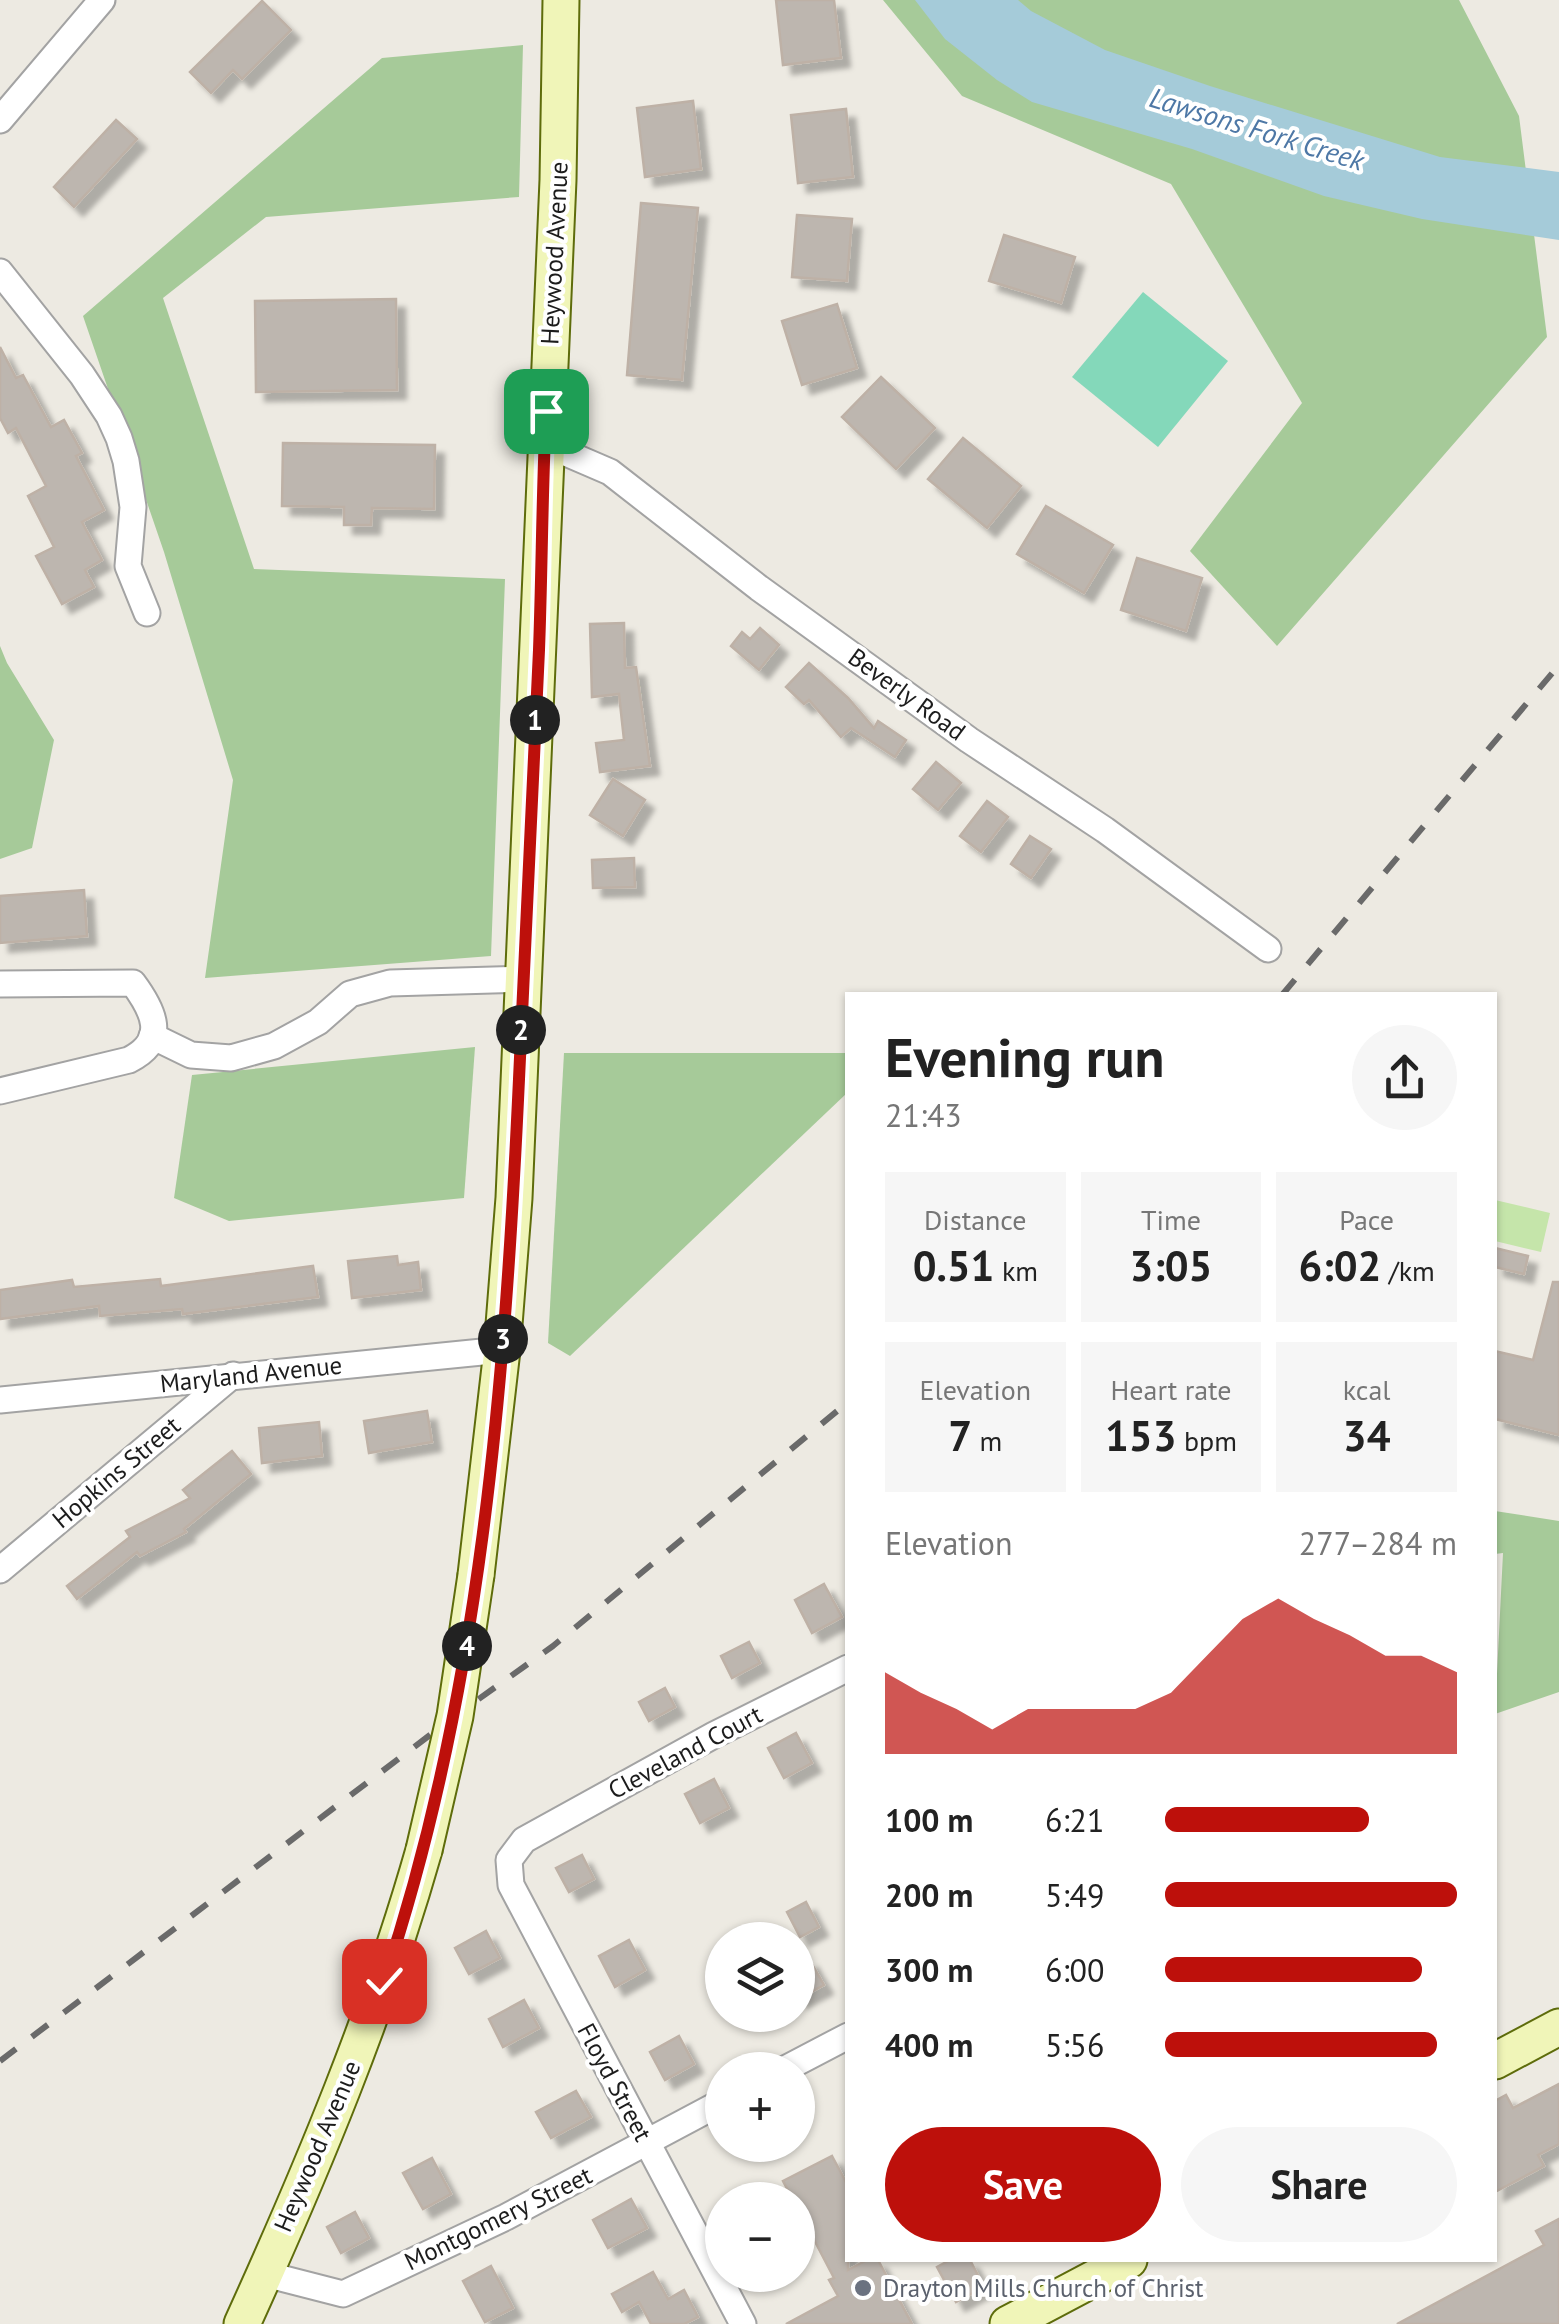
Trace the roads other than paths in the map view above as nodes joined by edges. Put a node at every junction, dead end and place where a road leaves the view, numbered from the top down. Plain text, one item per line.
1 (102, 0) edge
2 (561, 0) edge
3 (0, 120) edge
4 (0, 272) edge
5 (545, 444) junction
6 (148, 612) dead end
7 (1268, 949) dead end
8 (524, 980) junction
9 (0, 984) edge
10 (152, 1036) junction
11 (0, 1091) edge
12 (502, 1350) junction
13 (233, 1375) junction
14 (0, 1400) edge
15 (0, 1570) edge
16 (845, 1670) edge
17 (524, 1840) joint
18 (1559, 2027) edge
19 (845, 2038) edge
20 (815, 2053) edge
21 (1497, 2059) edge
22 (705, 2111) edge
23 (647, 2142) junction
24 (1124, 2262) edge
25 (265, 2274) junction
26 (242, 2324) edge
27 (744, 2324) edge
28 (1008, 2324) edge

1 - 3 street
2 - 5 street, Heywood Avenue
4 - 6 street
5 - 7 street, Beverly Road
5 - 8 street, Heywood Avenue
8 - 10 street
8 - 12 street, Heywood Avenue
9 - 10 street
10 - 11 street
12 - 13 street, Maryland Avenue
12 - 25 street, Heywood Avenue, bridge
13 - 14 street, Maryland Avenue
13 - 15 street, Hopkins Street
16 - 17 street, Cleveland Court
17 - 23 street, Floyd Street
18 - 21 street
19 - 20 street
22 - 23 street, Montgomery Street
23 - 25 street, Montgomery Street
23 - 27 street, Floyd Street
24 - 28 street
25 - 26 street, Heywood Avenue

